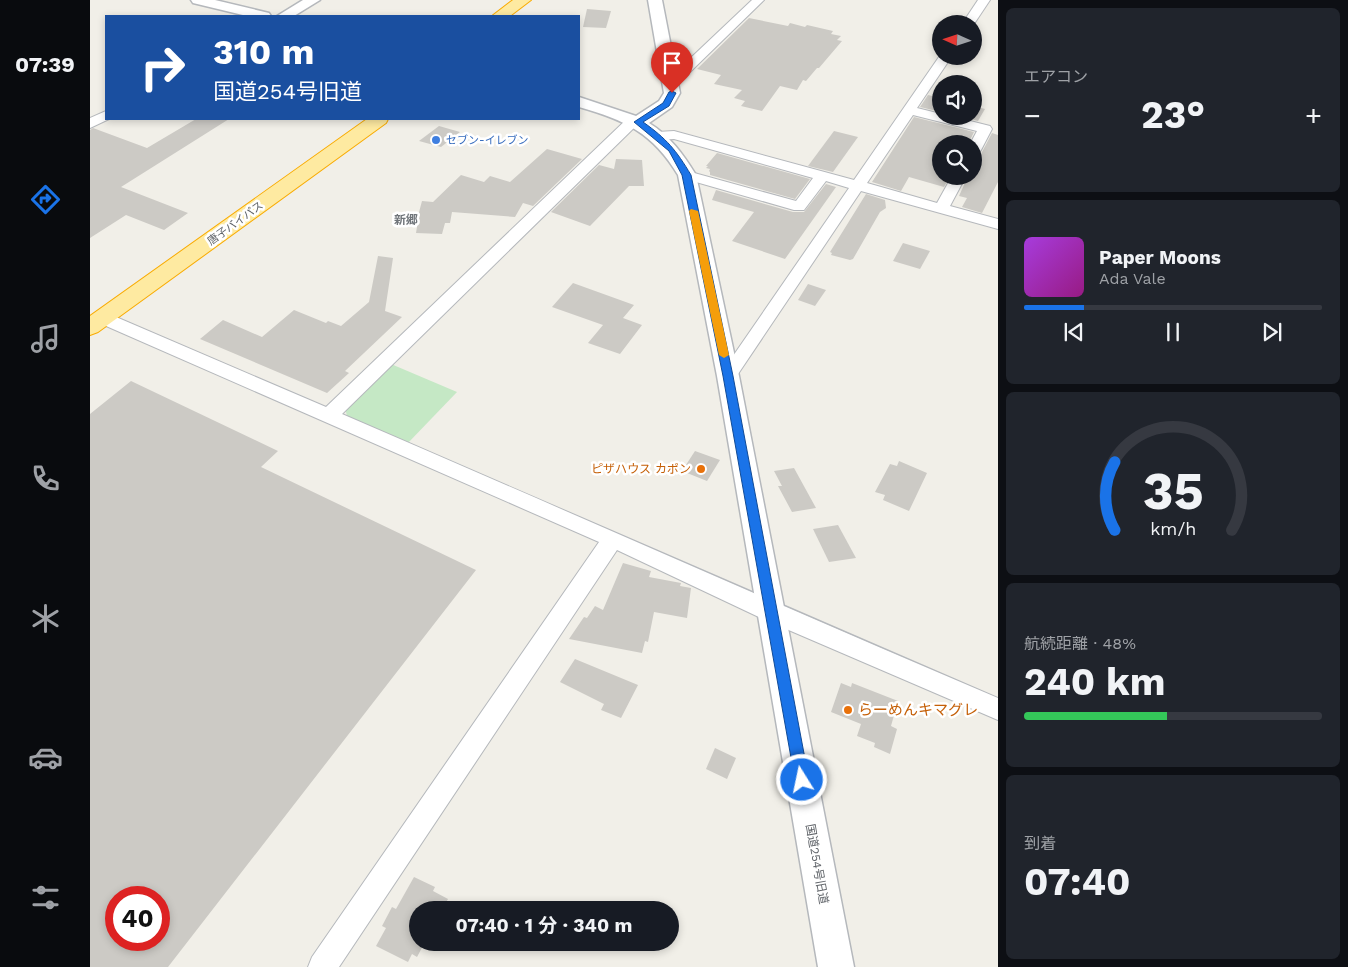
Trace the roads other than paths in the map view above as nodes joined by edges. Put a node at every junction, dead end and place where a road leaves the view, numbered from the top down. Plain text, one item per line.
1 (198, 0) edge
2 (313, 0) edge
3 (655, 0) edge
4 (758, 0) edge
5 (984, 0) edge
6 (530, 3) edge
7 (260, 15) edge
8 (286, 15) edge
9 (502, 15) edge
10 (522, 15) edge
11 (974, 15) edge
12 (940, 65) edge
13 (668, 80) junction
14 (580, 102) edge
15 (909, 110) junction
16 (105, 116) edge
17 (354, 120) edge
18 (378, 120) edge
19 (90, 124) edge
20 (643, 126) junction
21 (982, 135) edge
22 (823, 174) junction
23 (686, 175) junction
24 (859, 185) junction
25 (954, 185) edge
26 (942, 208) junction
27 (998, 224) edge
28 (94, 317) edge
29 (728, 376) junction
30 (328, 416) junction
31 (613, 539) junction
32 (772, 612) junction
33 (998, 709) edge
34 (322, 967) edge
35 (836, 967) edge

1 - 7 street
2 - 8 street
3 - 13 street
4 - 13 street
5 - 11 street
6 - 9 highway
6 - 10 highway
12 - 15 street
13 - 20 street
14 - 20 street
15 - 21 street
15 - 24 street
16 - 19 street
17 - 28 highway, 唐子バイパス
18 - 28 highway, 唐子バイパス
20 - 22 street
20 - 23 street, 国道254号旧道
20 - 30 street
22 - 23 street
22 - 24 street
23 - 29 street, 国道254号旧道
24 - 26 street
24 - 29 street
25 - 26 street
26 - 27 street
28 - 30 street
29 - 32 street, 国道254号旧道
30 - 31 street
31 - 32 street
31 - 34 street
32 - 33 street
32 - 35 street, 国道254号旧道

